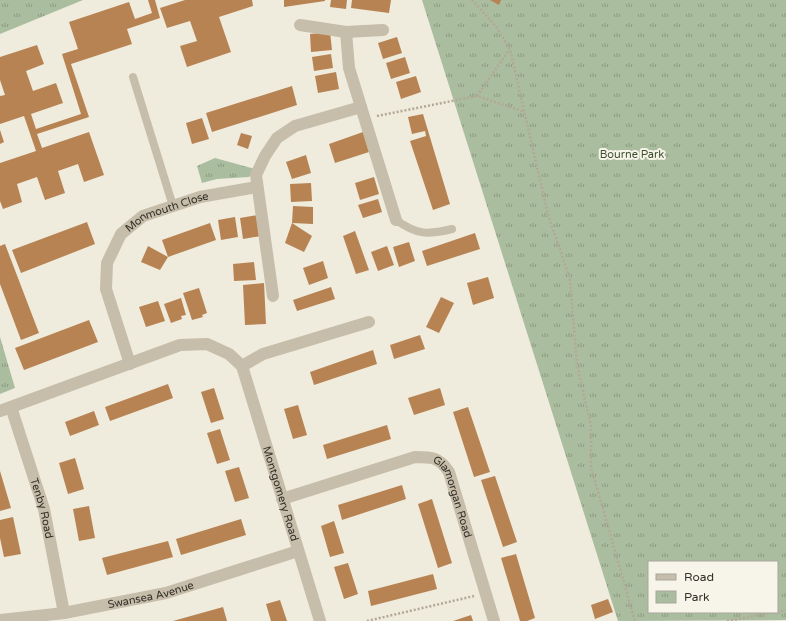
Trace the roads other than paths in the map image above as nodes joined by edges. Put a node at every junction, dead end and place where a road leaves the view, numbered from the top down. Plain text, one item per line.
1 (300, 25) dead end
2 (384, 30) dead end
3 (346, 32) junction
4 (133, 77) dead end
5 (363, 113) junction
6 (257, 187) junction
7 (173, 206) junction
8 (396, 220) joint
9 (452, 229) dead end
10 (273, 296) dead end
11 (369, 322) dead end
12 (130, 364) junction
13 (242, 366) junction
14 (6, 409) edge
15 (282, 499) junction
16 (298, 551) junction
17 (64, 613) junction
18 (0, 620) edge
19 (320, 621) edge
20 (494, 621) edge

1 - 3 street
2 - 3 street
3 - 5 street
4 - 7 lane
5 - 6 street
5 - 8 street
6 - 7 street, Monmouth Close
6 - 10 street
7 - 12 street, Monmouth Close
8 - 9 lane
11 - 13 street
12 - 13 street
12 - 14 street
13 - 15 street, Montgomery Road
14 - 17 street, Tenby Road
15 - 16 street, Montgomery Road
15 - 20 street, Glamorgan Road
16 - 17 street, Swansea Avenue
16 - 19 street, Montgomery Road
17 - 18 street, Swansea Avenue

